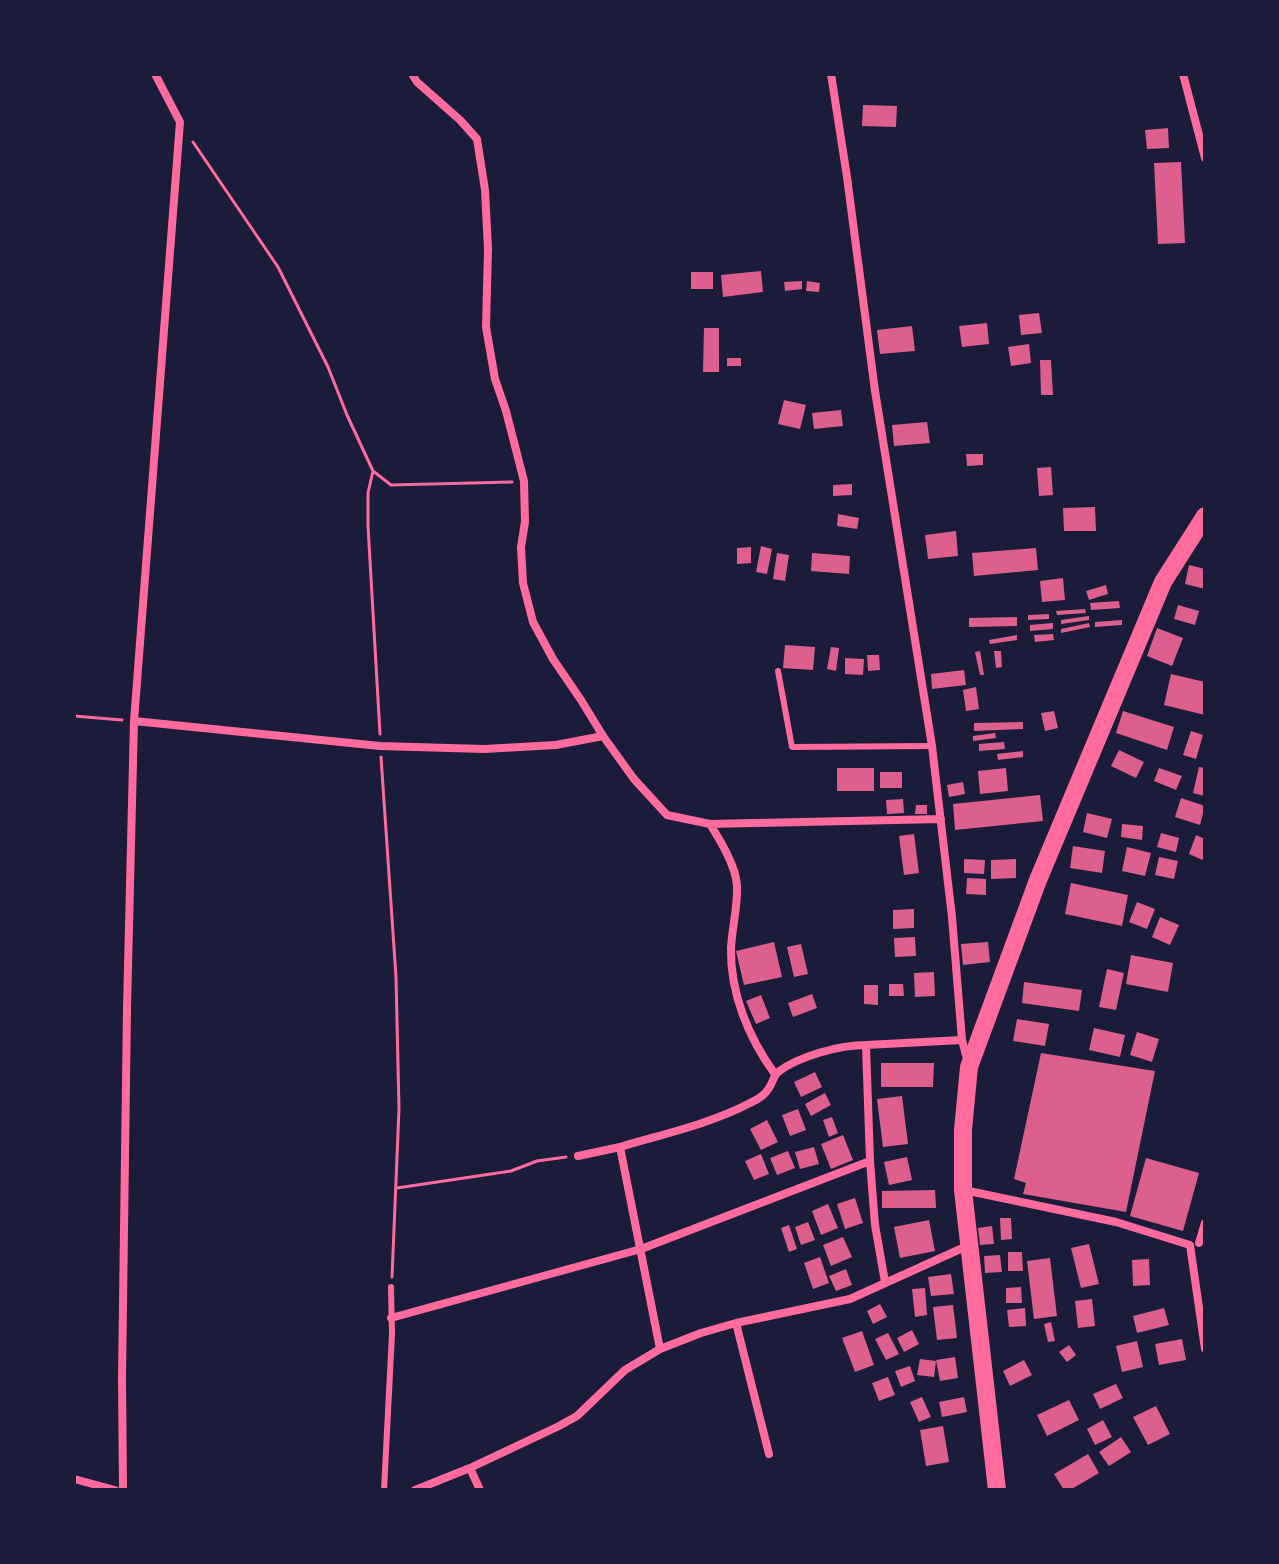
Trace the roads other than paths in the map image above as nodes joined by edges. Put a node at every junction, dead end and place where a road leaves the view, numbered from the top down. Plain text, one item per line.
1 (155, 74) edge
2 (412, 74) edge
3 (831, 74) edge
4 (1183, 74) edge
5 (1205, 158) edge
6 (1205, 516) edge
7 (778, 671) dead end
8 (134, 721) junction
9 (603, 736) junction
10 (932, 746) junction
11 (941, 819) junction
12 (710, 824) junction
13 (962, 1040) junction
14 (866, 1045) junction
15 (969, 1067) junction
16 (775, 1074) junction
17 (620, 1147) junction
18 (578, 1156) road end
19 (870, 1161) junction
20 (963, 1190) junction
21 (1205, 1223) edge
22 (1198, 1244) edge
23 (968, 1245) junction
24 (641, 1249) junction
25 (885, 1282) junction
26 (391, 1287) road end
27 (391, 1318) junction
28 (736, 1323) junction
29 (660, 1349) junction
30 (1205, 1349) edge
31 (769, 1454) dead end
32 (470, 1468) junction
33 (74, 1479) edge
34 (115, 1490) edge
35 (123, 1490) edge
36 (384, 1490) edge
37 (415, 1490) edge
38 (480, 1490) edge
39 (997, 1490) edge

1 - 8 street
2 - 9 street
3 - 10 street
4 - 5 street
6 - 15 main road
7 - 10 lane
8 - 9 street
8 - 35 street
9 - 12 street
10 - 11 street
11 - 12 street
11 - 13 street
12 - 16 street
13 - 14 street
13 - 15 street
14 - 16 street
14 - 19 street
15 - 20 main road
16 - 17 street
17 - 18 street
17 - 24 street
19 - 24 street
19 - 25 street
20 - 22 street
20 - 23 main road
21 - 22 street
22 - 30 street
23 - 25 street
23 - 39 main road
24 - 27 street
24 - 29 street
25 - 28 street
26 - 27 lane
27 - 36 lane
28 - 29 street
28 - 31 street
29 - 32 street
32 - 37 street
32 - 38 street
33 - 34 street

